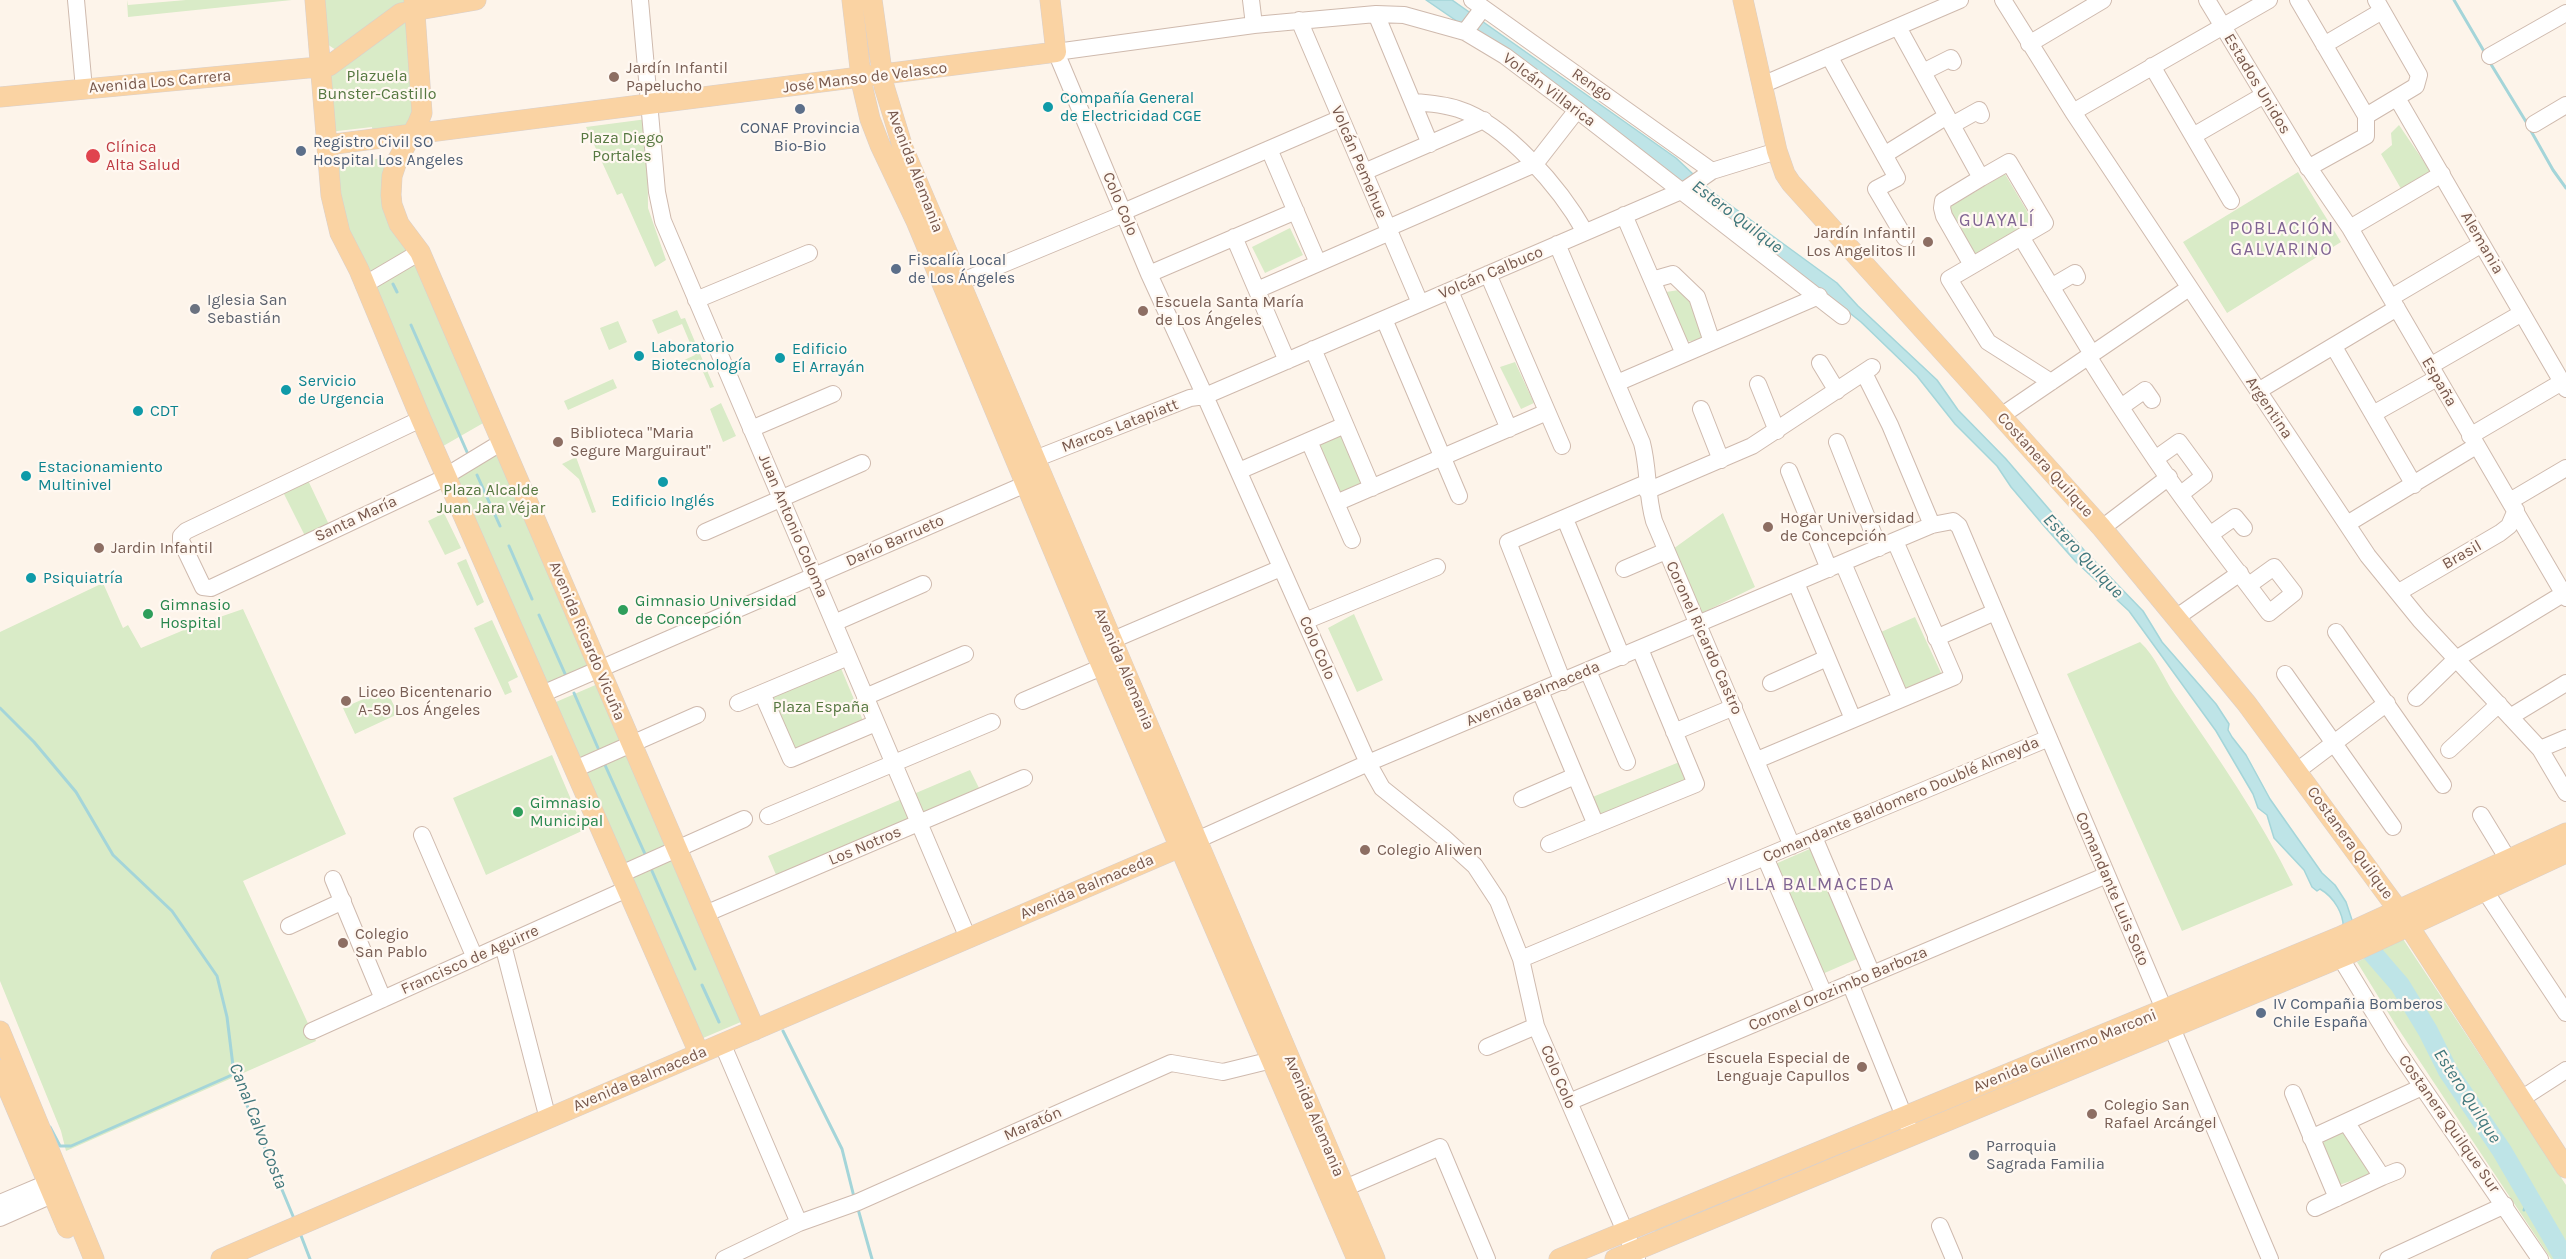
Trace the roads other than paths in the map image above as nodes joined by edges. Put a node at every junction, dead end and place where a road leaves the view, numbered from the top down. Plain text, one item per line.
1 (76, 0) edge
2 (315, 0) edge
3 (476, 0) edge
4 (640, 0) edge
5 (852, 0) edge
6 (872, 0) edge
7 (1050, 0) edge
8 (1251, 0) edge
9 (1743, 0) edge
10 (1960, 0) edge
11 (2003, 0) edge
12 (2103, 0) edge
13 (2207, 0) edge
14 (2269, 0) edge
15 (2298, 0) edge
16 (414, 5) edge
17 (2379, 5) edge
18 (1477, 7) edge
19 (2566, 13) edge
20 (1376, 14) junction
21 (1404, 15) joint
22 (1299, 20) junction
23 (317, 22) junction
24 (1254, 25) junction
25 (1898, 27) junction
26 (2223, 27) junction
27 (1466, 30) junction
28 (2029, 44) junction
29 (2324, 45) junction
30 (350, 50) junction
31 (1056, 52) junction
32 (1829, 56) junction
33 (2490, 56) dead end
34 (1953, 62) dead end
35 (2152, 66) junction
36 (321, 67) junction
37 (1923, 72) junction
38 (882, 75) junction
39 (861, 78) junction
40 (1762, 85) junction
41 (84, 89) junction
42 (2264, 95) junction
43 (0, 97) edge
44 (2397, 98) junction
45 (1413, 102) junction
46 (649, 105) junction
47 (2566, 105) edge
48 (1577, 110) junction
49 (2073, 112) junction
50 (1981, 115) dead end
51 (2366, 116) junction
52 (1341, 118) junction
53 (1484, 120) junction
54 (1949, 120) junction
55 (2534, 124) dead end
56 (412, 135) junction
57 (2193, 136) junction
58 (1430, 144) junction
59 (327, 145) junction
60 (1269, 149) junction
61 (1777, 151) junction
62 (1884, 154) junction
63 (1535, 164) junction
64 (2308, 168) junction
65 (1364, 172) junction
66 (2442, 174) junction
67 (1707, 175) junction
68 (1981, 178) junction
69 (1683, 190) junction
70 (2231, 201) dead end
71 (1296, 211) junction
72 (1124, 213) junction
73 (1624, 215) junction
74 (2350, 228) junction
75 (1389, 230) junction
76 (1585, 232) junction
77 (1234, 237) junction
78 (2021, 237) junction
79 (1905, 238) dead end
80 (1557, 244) junction
81 (2482, 244) junction
82 (420, 252) junction
83 (809, 252) dead end
84 (1318, 263) junction
85 (1972, 266) junction
86 (1149, 274) junction
87 (1488, 274) junction
88 (2077, 277) dead end
89 (1652, 280) junction
90 (960, 282) junction
91 (364, 285) junction
92 (2051, 287) junction
93 (2189, 288) junction
94 (1257, 290) junction
95 (1450, 291) junction
96 (1819, 296) junction
97 (696, 300) junction
98 (2395, 302) junction
99 (1420, 303) junction
100 (2522, 313) junction
101 (1842, 316) dead end
102 (1383, 319) junction
103 (1712, 342) junction
104 (2334, 347) junction
105 (1313, 349) junction
106 (1684, 354) junction
107 (2090, 355) junction
108 (1287, 361) junction
109 (1820, 363) dead end
110 (2434, 372) junction
111 (2051, 382) junction
112 (1617, 383) junction
113 (1758, 384) dead end
114 (2564, 386) edge
115 (1837, 391) junction
116 (2258, 391) junction
117 (833, 394) dead end
118 (1205, 396) junction
119 (2152, 400) dead end
120 (2121, 407) junction
121 (1701, 409) dead end
122 (1547, 412) junction
123 (2373, 414) junction
124 (2001, 416) junction
125 (421, 419) junction
126 (1345, 425) junction
127 (751, 429) junction
128 (1509, 429) junction
129 (1777, 431) junction
130 (1309, 441) junction
131 (2473, 441) junction
132 (502, 442) junction
133 (1837, 442) dead end
134 (1562, 446) dead end
135 (1443, 457) junction
136 (1035, 459) junction
137 (2155, 459) junction
138 (1721, 460) junction
139 (862, 464) dead end
140 (2566, 468) edge
141 (1239, 471) junction
142 (1789, 471) dead end
143 (446, 476) junction
144 (2169, 477) junction
145 (1026, 484) junction
146 (2414, 484) junction
147 (1646, 487) junction
148 (1372, 488) junction
149 (2181, 494) junction
150 (1459, 496) dead end
151 (781, 499) junction
152 (1336, 503) junction
153 (2513, 505) junction
154 (1565, 519) junction
155 (1953, 521) joint
156 (2347, 524) junction
157 (1932, 525) junction
158 (2102, 528) junction
159 (2244, 528) dead end
160 (705, 532) dead end
161 (2211, 534) junction
162 (1352, 540) dead end
163 (1895, 541) junction
164 (1879, 548) junction
165 (1666, 551) junction
166 (1836, 566) junction
167 (1437, 567) dead end
168 (1281, 568) junction
169 (1624, 569) dead end
170 (814, 576) junction
171 (1796, 583) junction
172 (923, 585) dead end
173 (2563, 588) edge
174 (2399, 592) junction
175 (1995, 612) junction
176 (2177, 617) junction
177 (1305, 621) junction
178 (834, 623) junction
179 (1698, 624) junction
180 (2336, 632) dead end
181 (1936, 638) junction
182 (1103, 644) junction
183 (1640, 649) junction
184 (964, 654) dead end
185 (848, 657) junction
186 (1622, 657) junction
187 (1827, 658) junction
188 (2456, 659) junction
189 (1102, 667) junction
190 (599, 669) junction
191 (1588, 671) junction
192 (2285, 674) dead end
193 (1563, 682) junction
194 (1771, 683) dead end
195 (2566, 683) edge
196 (1540, 692) junction
197 (542, 693) junction
198 (762, 693) junction
199 (865, 697) junction
200 (2416, 698) dead end
201 (1901, 699) junction
202 (1023, 701) dead end
203 (738, 703) dead end
204 (2387, 703) junction
205 (1734, 707) junction
206 (2504, 710) junction
207 (697, 715) dead end
208 (1853, 719) junction
209 (992, 722) dead end
210 (876, 723) junction
211 (1674, 732) junction
212 (2049, 738) junction
213 (2566, 738) edge
214 (632, 744) junction
215 (2335, 744) junction
216 (2540, 749) junction
217 (2448, 750) dead end
218 (1757, 760) junction
219 (1627, 762) dead end
220 (1368, 763) junction
221 (894, 764) junction
222 (575, 769) junction
223 (2297, 771) junction
224 (1575, 776) junction
225 (1024, 778) dead end
226 (2443, 785) dead end
227 (2566, 793) edge
228 (1522, 799) dead end
229 (2481, 815) dead end
230 (768, 816) dead end
231 (744, 819) dead end
232 (918, 823) junction
233 (1596, 825) junction
234 (2393, 828) dead end
235 (2566, 833) edge
236 (422, 835) dead end
237 (1814, 837) junction
238 (1188, 844) junction
239 (1549, 844) dead end
240 (1791, 846) junction
241 (677, 848) junction
242 (1765, 857) junction
243 (2565, 857) edge
244 (2509, 861) junction
245 (2107, 875) junction
246 (333, 879) dead end
247 (624, 882) junction
248 (2485, 891) junction
249 (343, 901) junction
250 (705, 915) junction
251 (2404, 918) junction
252 (289, 927) dead end
253 (968, 938) junction
254 (503, 945) junction
255 (2343, 950) junction
256 (475, 958) junction
257 (1521, 959) junction
258 (1872, 974) junction
259 (1850, 983) junction
260 (1824, 994) junction
261 (383, 999) junction
262 (2566, 1013) edge
263 (2167, 1019) junction
264 (1536, 1026) junction
265 (755, 1030) junction
266 (0, 1031) edge
267 (312, 1032) dead end
268 (722, 1043) junction
269 (1487, 1047) dead end
270 (699, 1053) junction
271 (1272, 1060) junction
272 (0, 1070) edge
273 (2566, 1070) edge
274 (2422, 1087) junction
275 (2292, 1093) dead end
276 (2521, 1099) junction
277 (1569, 1102) junction
278 (1904, 1117) junction
279 (548, 1119) junction
280 (2346, 1122) junction
281 (1912, 1136) junction
282 (2311, 1138) junction
283 (2565, 1165) edge
284 (1345, 1188) junction
285 (50, 1189) junction
286 (2337, 1198) junction
287 (0, 1203) edge
288 (2505, 1205) junction
289 (2315, 1208) dead end
290 (0, 1218) edge
291 (800, 1223) junction
292 (1940, 1226) dead end
293 (1625, 1232) junction
294 (1635, 1255) edge
295 (80, 1259) edge
296 (94, 1259) edge
297 (221, 1259) edge
298 (724, 1259) edge
299 (1358, 1259) edge
300 (1375, 1259) edge
301 (1487, 1259) edge
302 (1559, 1259) edge
303 (1615, 1259) edge
304 (1954, 1259) edge
305 (2270, 1259) edge
306 (2388, 1259) edge
307 (2540, 1259) edge

1 - 41 street
2 - 23 main road
3 - 16 main road
4 - 46 street, Juan Antonio Coloma
5 - 39 main road, Avenida Alemania
6 - 38 main road, Avenida Alemania
7 - 31 main road, Colo Colo
8 - 24 street
9 - 40 main road, Costanera Quilque
10 - 25 street
11 - 28 street, Argentina
12 - 28 street
13 - 26 street, Estados Unidos
14 - 26 street
15 - 29 street
16 - 30 main road
16 - 56 main road, Avenida Ricardo Vicuña
17 - 29 street
17 - 44 street
18 - 27 street
18 - 67 street, Rengo
19 - 33 street
20 - 21 street, José Manso de Velasco
20 - 22 street, José Manso de Velasco
20 - 45 street
21 - 27 street, Volcán Villarica
22 - 24 street, José Manso de Velasco
22 - 52 street, Volcán Pemehue
23 - 30 main road
23 - 36 main road
24 - 31 street, José Manso de Velasco
25 - 32 street
25 - 37 street
26 - 35 street
26 - 42 street, Estados Unidos
27 - 48 street, Volcán Villarica
28 - 49 street, Argentina
29 - 51 street
30 - 36 main road
31 - 38 main road, José Manso de Velasco
31 - 72 street, Colo Colo
32 - 40 street
32 - 62 street
34 - 37 street
35 - 49 street
35 - 57 street
36 - 41 main road, Avenida Los Carrera
36 - 59 main road
37 - 54 street
38 - 39 main road, José Manso de Velasco
38 - 90 main road, Avenida Alemania
39 - 46 main road, José Manso de Velasco
39 - 145 main road, Avenida Alemania
40 - 61 main road, Costanera Quilque
41 - 43 main road, Avenida Los Carrera
42 - 57 street
42 - 64 street, Estados Unidos
44 - 51 street
44 - 66 street, Alemania
45 - 53 street
45 - 58 street
46 - 56 main road, José Manso de Velasco
46 - 97 street, Juan Antonio Coloma
47 - 55 street
48 - 63 street
48 - 69 street, Volcán Villarica
49 - 93 street, Argentina
50 - 54 street
51 - 64 street
52 - 60 street
52 - 65 street, Volcán Pemehue
53 - 58 street
53 - 63 street
54 - 62 street
54 - 68 street
56 - 59 main road, José Manso de Velasco
56 - 82 main road, Avenida Ricardo Vicuña
57 - 70 street
58 - 65 street
59 - 91 main road
60 - 71 street
60 - 72 street
61 - 67 street, Volcán Calbuco
61 - 124 main road, Costanera Quilque
62 - 79 street
63 - 75 street
63 - 76 street
64 - 74 street, España
65 - 75 street, Volcán Pemehue
66 - 74 street
66 - 81 street, Alemania
67 - 69 street, Volcán Calbuco
68 - 78 street
68 - 85 street
69 - 73 street, Volcán Calbuco
69 - 96 street, Volcán Villarica
71 - 77 street
71 - 84 street
72 - 86 street, Colo Colo
72 - 90 street
73 - 76 street, Volcán Calbuco
73 - 89 street
74 - 98 street, España
75 - 84 street
75 - 99 street, Volcán Pemehue
76 - 80 street, Volcán Calbuco
77 - 86 street
77 - 94 street
78 - 85 street
78 - 92 street
80 - 87 street, Volcán Calbuco
80 - 112 street, Coronel Ricardo Castro
81 - 98 street
81 - 100 street, Alemania
82 - 91 street
82 - 132 main road, Avenida Ricardo Vicuña
83 - 97 street
84 - 94 street
85 - 111 street
86 - 118 street, Colo Colo
87 - 95 street, Volcán Calbuco
87 - 122 street
88 - 92 street
89 - 103 street
89 - 106 street
90 - 136 main road, Avenida Alemania
91 - 125 main road
92 - 107 street
93 - 107 street
93 - 116 street, Argentina
94 - 108 street
95 - 99 street, Volcán Calbuco
95 - 128 street
96 - 101 street, Volcán Villarica
96 - 103 street
97 - 127 street, Juan Antonio Coloma
98 - 104 street
98 - 110 street, España
99 - 102 street, Volcán Calbuco
100 - 110 street
100 - 114 street, Alemania
102 - 105 street, Volcán Calbuco
102 - 135 street
103 - 106 street
104 - 116 street
104 - 123 street
105 - 108 street, Volcán Calbuco
105 - 126 street
106 - 112 street
107 - 111 street
107 - 120 street
108 - 118 street, Volcán Calbuco
109 - 115 street
110 - 123 street
110 - 131 street, España
111 - 124 street
112 - 147 street, Coronel Ricardo Castro
113 - 129 street
114 - 131 street
115 - 129 street
115 - 157 street
116 - 156 street, Argentina
117 - 127 street
118 - 136 street, Marcos Latapiatt
118 - 141 street, Colo Colo
119 - 120 street
120 - 137 street
121 - 138 street
122 - 128 street
122 - 134 street
123 - 146 street
124 - 158 main road, Costanera Quilque
125 - 143 main road
125 - 143 street, Santa María
126 - 130 street
126 - 148 street
127 - 151 street, Juan Antonio Coloma
128 - 135 street
129 - 138 street
130 - 141 street
130 - 152 street
131 - 146 street
131 - 153 street, España
132 - 143 street, Santa María
132 - 190 main road, Avenida Ricardo Vicuña
133 - 164 street
135 - 148 street
135 - 150 street
136 - 145 street
136 - 182 main road, Avenida Alemania
137 - 144 street
137 - 149 street
138 - 147 street
139 - 151 street
140 - 153 street
141 - 168 street, Colo Colo
142 - 166 street
143 - 197 main road
144 - 149 street
144 - 158 street
145 - 170 street, Darío Barrueto
145 - 182 main road, Avenida Alemania
146 - 156 street
147 - 154 street
147 - 165 street, Coronel Ricardo Castro
148 - 152 street
149 - 161 street
151 - 160 street
151 - 170 street, Juan Antonio Coloma
152 - 162 street
153 - 173 street, España
153 - 174 street, Brasil
154 - 186 street
154 - 193 street
155 - 157 street, Avenida Balmaceda
155 - 175 street, Comandante Luis Soto
156 - 174 street, Argentina
157 - 163 street, Avenida Balmaceda
158 - 176 main road, Costanera Quilque
159 - 161 street
161 - 176 street
163 - 164 street, Avenida Balmaceda
163 - 181 street
164 - 166 street, Avenida Balmaceda
165 - 169 street
165 - 179 street, Coronel Ricardo Castro
166 - 171 street, Avenida Balmaceda
166 - 201 street
167 - 177 street
168 - 177 street, Colo Colo
168 - 182 street
170 - 178 street, Juan Antonio Coloma
170 - 190 street, Darío Barrueto
171 - 179 street, Avenida Balmaceda
171 - 187 street
172 - 178 street
173 - 188 street
174 - 188 street, Argentina
175 - 181 street
175 - 212 street, Comandante Luis Soto
176 - 223 main road, Costanera Quilque
177 - 220 street, Colo Colo
178 - 185 street, Juan Antonio Coloma
179 - 183 street, Avenida Balmaceda
179 - 205 street, Coronel Ricardo Castro
180 - 204 street
181 - 201 street
182 - 189 main road, Avenida Alemania
182 - 238 main road, Avenida Alemania
183 - 186 street, Avenida Balmaceda
183 - 211 street
184 - 199 street
185 - 198 street
185 - 199 street, Juan Antonio Coloma
186 - 191 street, Avenida Balmaceda
187 - 194 street
187 - 208 street
188 - 200 street
188 - 206 street, Argentina
189 - 202 street
189 - 238 main road, Avenida Alemania
190 - 197 street, Darío Barrueto
190 - 214 main road, Avenida Ricardo Vicuña
191 - 193 street, Avenida Balmaceda
191 - 219 street
192 - 215 street
193 - 196 street, Avenida Balmaceda
195 - 206 street
196 - 220 street, Avenida Balmaceda
196 - 224 street
197 - 222 main road
198 - 203 street
198 - 210 street
199 - 210 street, Juan Antonio Coloma
201 - 208 street
204 - 215 street
204 - 226 street
205 - 211 street
205 - 218 street, Coronel Ricardo Castro
206 - 216 street, Argentina
206 - 217 street
207 - 214 street
208 - 218 street
209 - 221 street
210 - 221 street, Juan Antonio Coloma
211 - 233 street
212 - 237 street, Comandante Baldomero Doublé Almeyda
212 - 245 street, Comandante Luis Soto
213 - 216 street
214 - 222 street
214 - 241 main road, Avenida Ricardo Vicuña
215 - 223 street
215 - 234 street
216 - 227 street, Argentina
218 - 240 street, Coronel Ricardo Castro
220 - 238 street, Avenida Balmaceda
220 - 257 street, Colo Colo
221 - 230 street
221 - 232 street, Juan Antonio Coloma
222 - 247 main road
223 - 251 main road, Costanera Quilque
224 - 228 street
224 - 233 street
225 - 232 street, Los Notros
229 - 244 street
231 - 241 street, Francisco de Aguirre
232 - 250 street, Los Notros
232 - 253 street, Juan Antonio Coloma
233 - 239 street
235 - 244 main road, Avenida Guillermo Marconi
236 - 256 street
237 - 240 street, Comandante Baldomero Doublé Almeyda
237 - 258 street
238 - 253 main road, Avenida Balmaceda
238 - 271 main road, Avenida Alemania
238 - 284 main road, Avenida Alemania
240 - 242 street, Comandante Baldomero Doublé Almeyda
241 - 247 street, Francisco de Aguirre
241 - 250 main road, Avenida Ricardo Vicuña
242 - 257 street, Comandante Baldomero Doublé Almeyda
242 - 260 street
243 - 248 main road, Avenida Guillermo Marconi
244 - 251 main road, Avenida Guillermo Marconi
245 - 258 street, Coronel Orozimbo Barboza
245 - 263 street, Comandante Luis Soto
246 - 249 street
247 - 254 street, Francisco de Aguirre
247 - 270 main road
248 - 251 main road, Avenida Guillermo Marconi
248 - 262 street
249 - 252 street
249 - 261 street
250 - 265 main road, Avenida Ricardo Vicuña
251 - 255 main road, Avenida Guillermo Marconi
251 - 276 main road, Costanera Quilque
253 - 265 main road, Avenida Balmaceda
254 - 256 street, Francisco de Aguirre
254 - 279 street
255 - 263 main road, Avenida Guillermo Marconi
255 - 274 street, Costanera Quilque Sur
256 - 261 street, Francisco de Aguirre
257 - 264 street, Colo Colo
258 - 259 street, Coronel Orozimbo Barboza
259 - 260 street, Coronel Orozimbo Barboza
259 - 278 street
260 - 277 street, Coronel Orozimbo Barboza
261 - 267 street, Francisco de Aguirre
263 - 278 main road, Avenida Guillermo Marconi
263 - 281 main road, Avenida Guillermo Marconi
263 - 305 street, Comandante Luis Soto
264 - 269 street
264 - 277 street, Colo Colo
265 - 268 main road, Avenida Balmaceda
266 - 296 main road
268 - 270 main road, Avenida Balmaceda
268 - 291 street
270 - 279 main road, Avenida Balmaceda
271 - 291 street, Maratón
271 - 299 main road, Avenida Alemania
272 - 285 main road
273 - 276 street
274 - 280 street
274 - 288 street, Costanera Quilque Sur
275 - 282 street
276 - 283 main road, Costanera Quilque
277 - 293 street, Colo Colo
278 - 281 street
278 - 293 main road, Avenida Guillermo Marconi
279 - 297 main road, Avenida Balmaceda
280 - 282 street
280 - 286 street
281 - 294 main road, Avenida Guillermo Marconi
282 - 286 street
284 - 300 main road, Avenida Alemania
284 - 301 street
285 - 287 street
285 - 290 street
285 - 295 main road
286 - 289 street
288 - 306 street
288 - 307 street, Costanera Quilque Sur
291 - 298 street, Maratón
292 - 304 street
293 - 294 street, Colo Colo
293 - 302 main road, Avenida Guillermo Marconi
294 - 303 main road, Avenida Guillermo Marconi

